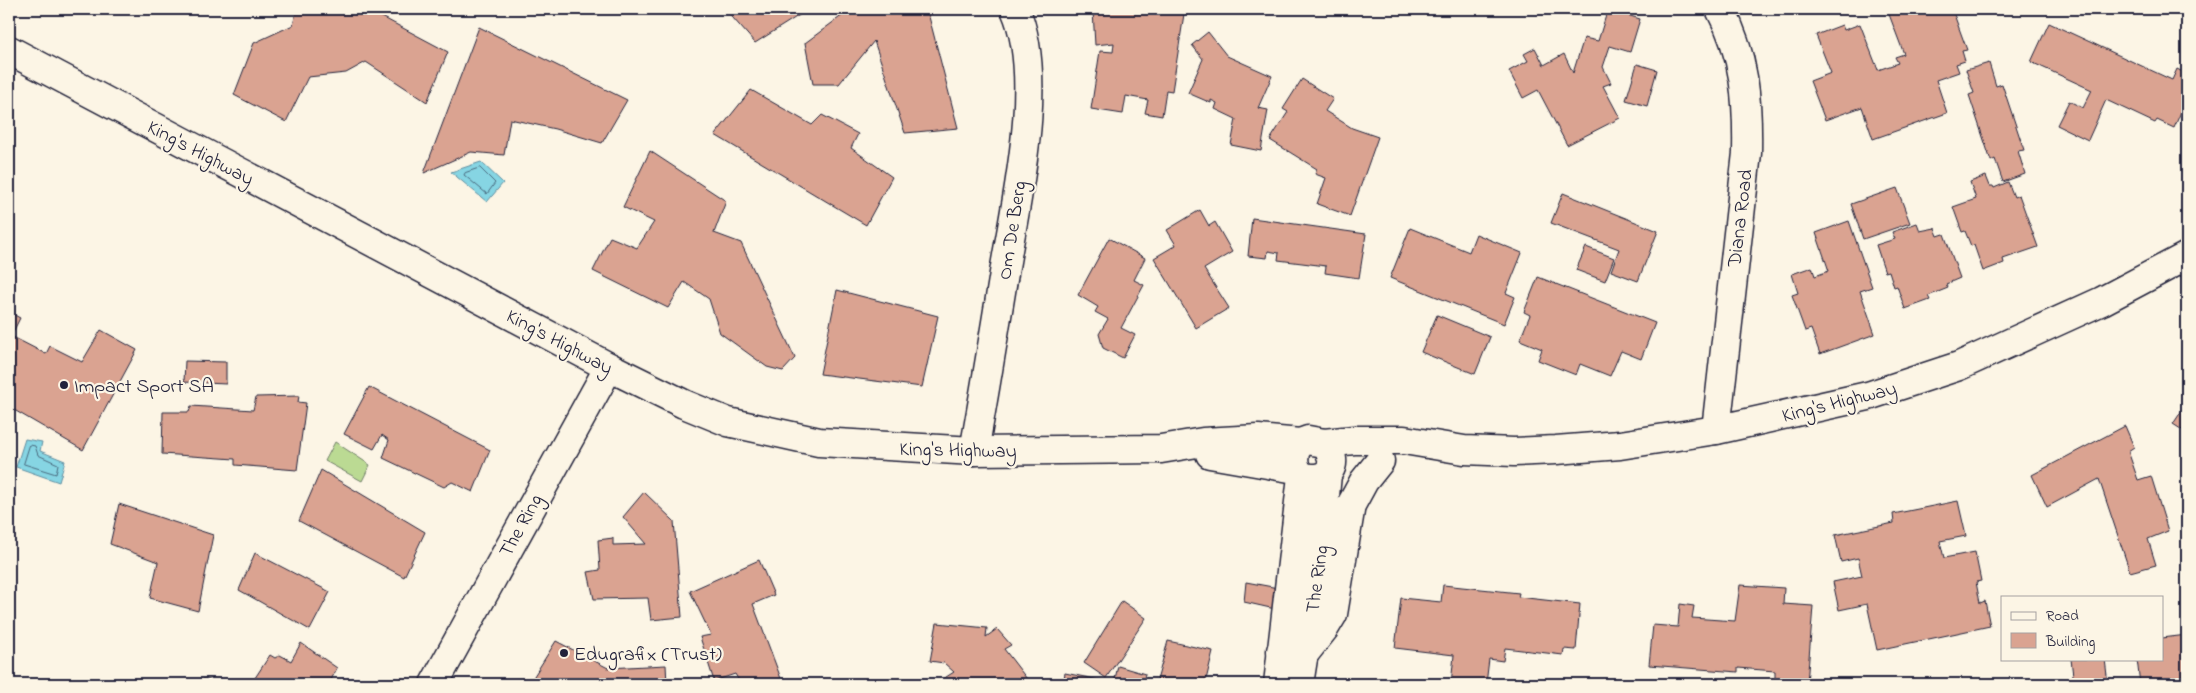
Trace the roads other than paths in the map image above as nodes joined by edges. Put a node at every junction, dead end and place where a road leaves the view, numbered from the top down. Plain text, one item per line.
1 (1015, 9) edge
2 (1720, 9) edge
3 (9, 50) edge
4 (2187, 256) edge
5 (609, 367) junction
6 (1716, 430) junction
7 (1464, 450) junction
8 (974, 451) junction
9 (1380, 461) junction
10 (1314, 462) junction
11 (1293, 652) junction
12 (434, 684) edge
13 (1278, 684) edge
14 (1299, 684) edge

1 - 8 street, Om De Berg
2 - 6 street, Diana Road
3 - 5 street, King's Highway
4 - 6 street, King's Highway
5 - 8 street, King's Highway
5 - 12 street, The Ring
6 - 7 street, King's Highway
7 - 9 street, King's Highway
7 - 10 street, King's Highway
8 - 10 street, King's Highway
9 - 10 street, King's Highway
9 - 11 street
10 - 11 street, The Ring
11 - 13 street, The Ring
11 - 14 street, The Ring

